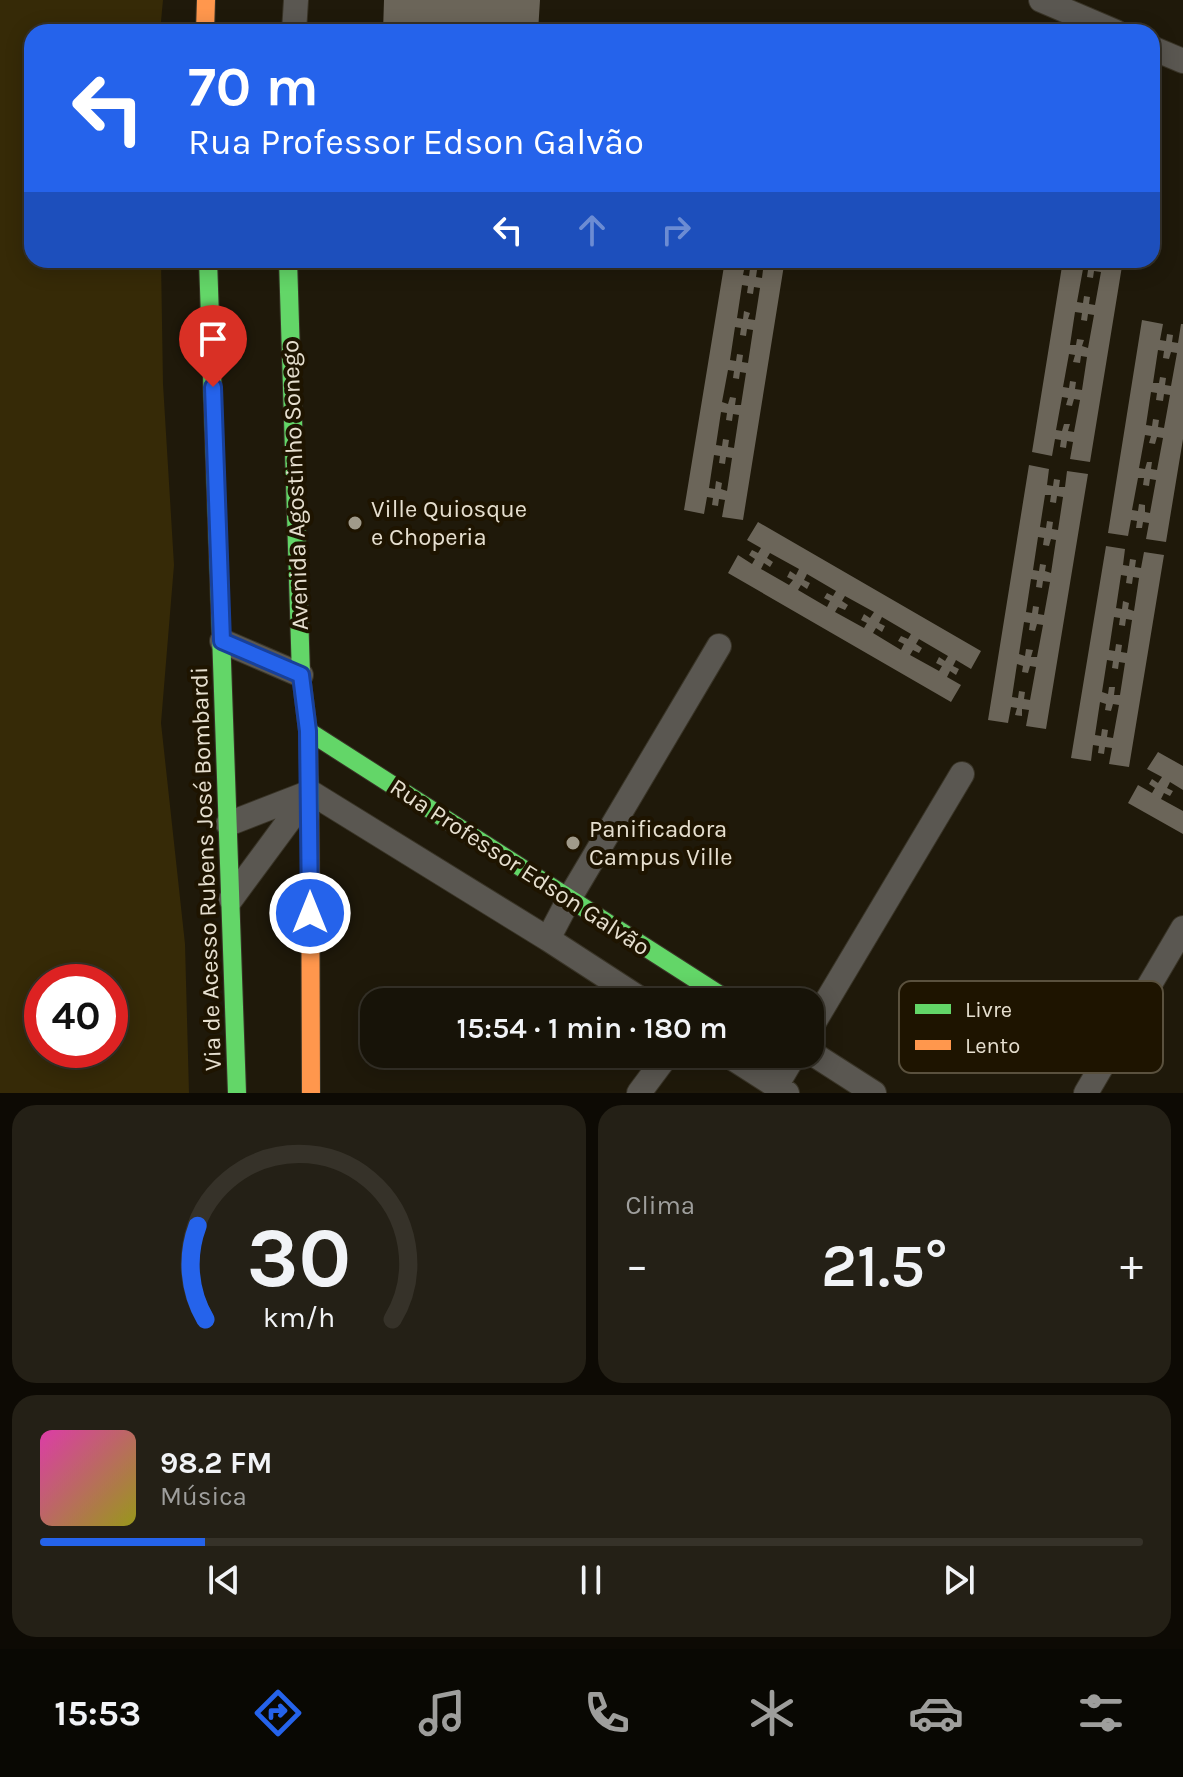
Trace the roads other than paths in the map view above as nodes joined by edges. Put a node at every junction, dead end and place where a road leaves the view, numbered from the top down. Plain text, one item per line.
1 (206, 0) edge
2 (296, 0) edge
3 (1041, 0) edge
4 (205, 24) edge
5 (294, 24) edge
6 (1097, 24) edge
7 (1160, 51) edge
8 (1183, 61) edge
9 (208, 268) edge
10 (288, 268) edge
11 (222, 641) junction
12 (719, 646) dead end
13 (301, 675) junction
14 (308, 731) junction
15 (962, 774) dead end
16 (310, 792) junction
17 (228, 824) junction
18 (231, 899) junction
19 (569, 899) junction
20 (1183, 928) edge
21 (548, 939) junction
22 (1152, 981) edge
23 (623, 988) edge
24 (709, 988) edge
25 (824, 1006) edge
26 (824, 1061) edge
27 (658, 1068) edge
28 (748, 1068) edge
29 (790, 1068) edge
30 (1098, 1073) edge
31 (782, 1090) edge
32 (237, 1093) edge
33 (311, 1093) edge
34 (639, 1093) edge
35 (874, 1093) edge
36 (1086, 1093) edge

1 - 4 street
2 - 5 street
3 - 6 street
7 - 8 street
9 - 11 street, Via de Acesso Rubens José Bombardi
10 - 13 street, Avenida Agostinho Sonego
11 - 13 street
11 - 17 street, Via de Acesso Rubens José Bombardi
12 - 19 street
13 - 14 street, Avenida Agostinho Sonego
14 - 16 street, Avenida Agostinho Sonego
14 - 19 street, Rua Professor Edson Galvão
15 - 25 street
16 - 17 street
16 - 18 street
16 - 21 street, Rua Professor Edson Galvão
16 - 33 street, Avenida Agostinho Sonego
17 - 18 street, Via de Acesso Rubens José Bombardi
18 - 32 street, Via de Acesso Rubens José Bombardi
19 - 21 street
19 - 24 street, Rua Professor Edson Galvão
20 - 22 street
21 - 23 street, Rua Professor Edson Galvão
26 - 35 street
27 - 34 street
28 - 31 street
29 - 31 street
30 - 36 street

